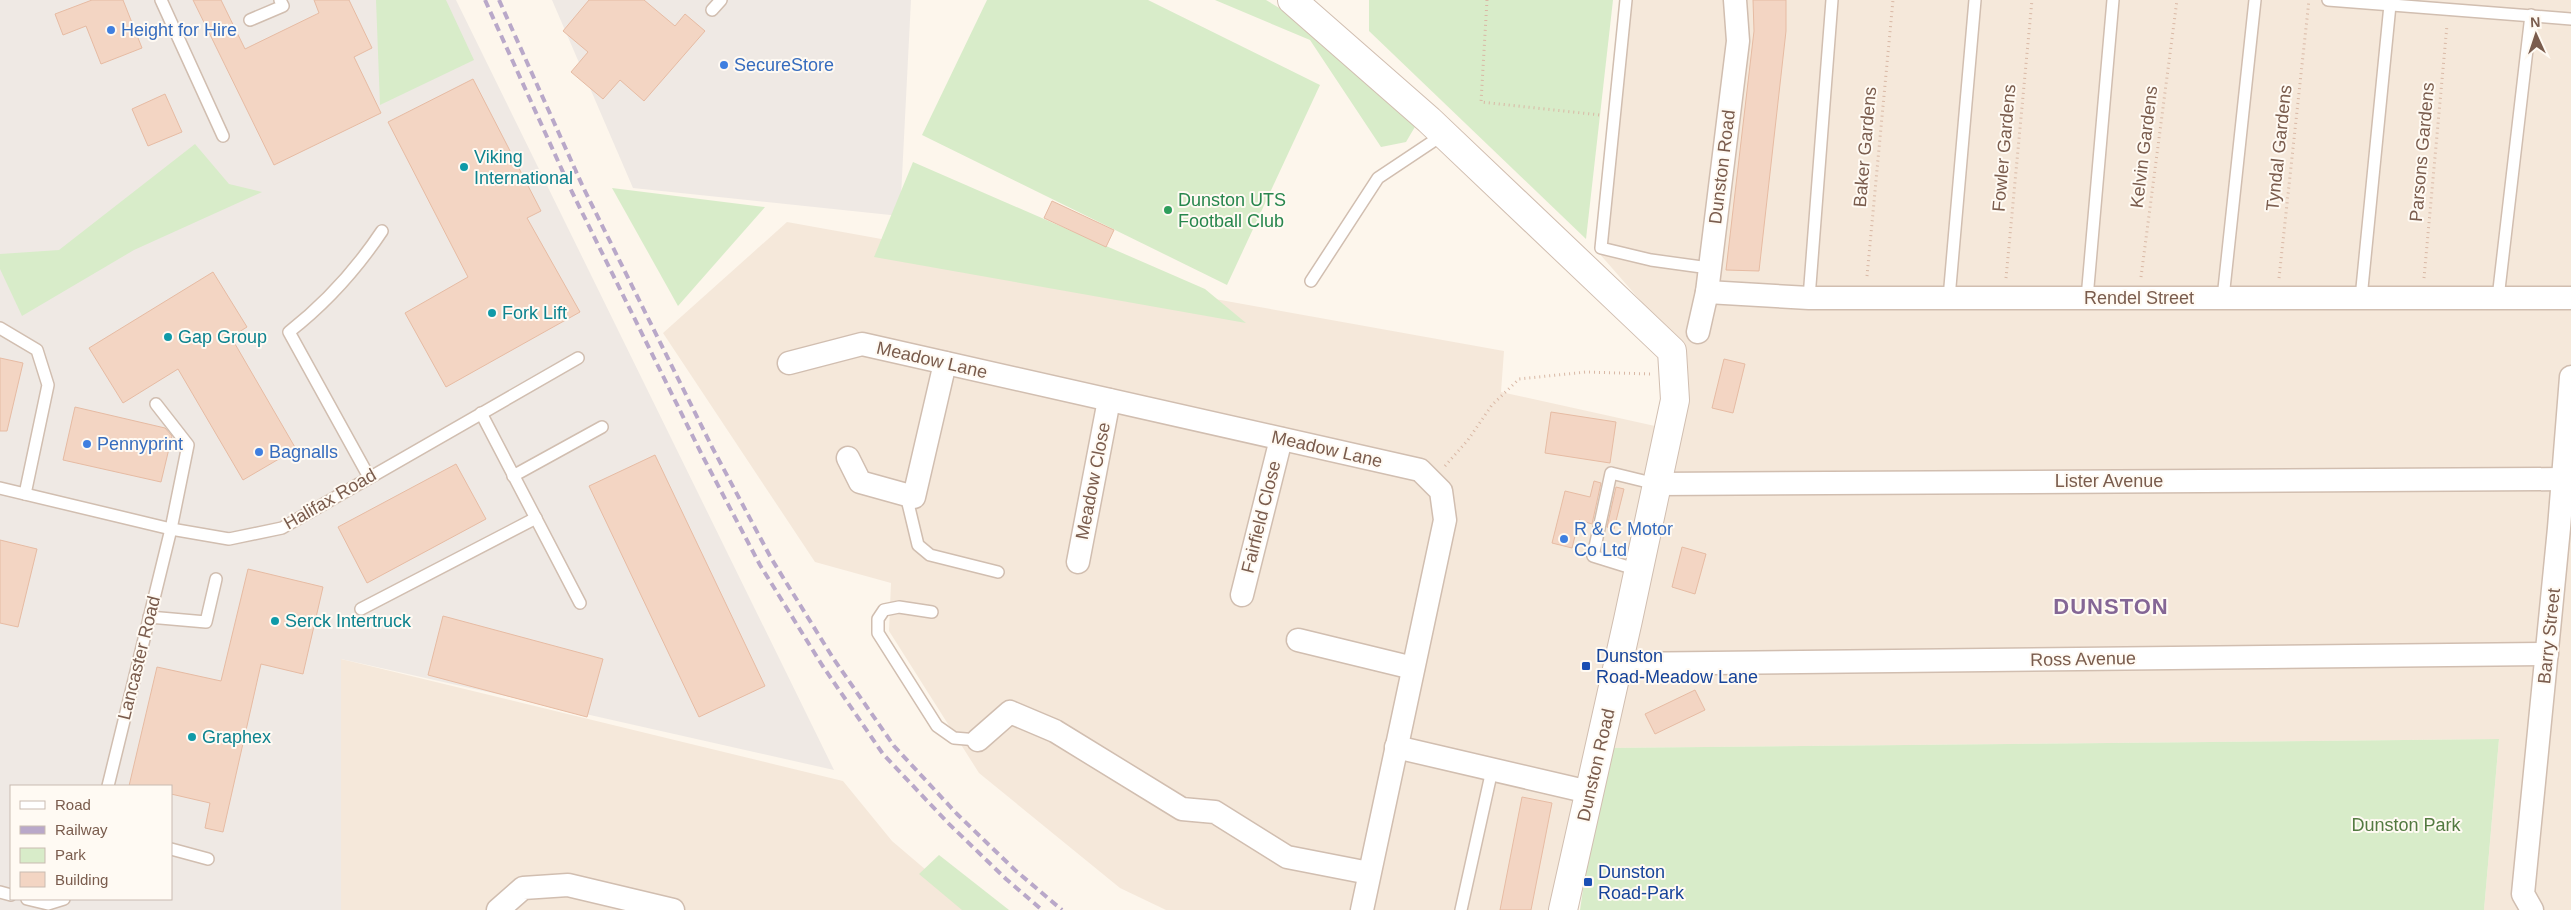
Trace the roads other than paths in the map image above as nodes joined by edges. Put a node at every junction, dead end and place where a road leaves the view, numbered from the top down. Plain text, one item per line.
1 (161, 0) edge
2 (280, 0) edge
3 (720, 0) edge
4 (1292, 0) edge
5 (1626, 0) edge
6 (1735, 0) edge
7 (1832, 0) edge
8 (1975, 0) edge
9 (2113, 0) edge
10 (2255, 0) edge
11 (2328, 0) edge
12 (2390, 5) junction
13 (712, 10) dead end
14 (2530, 15) junction
15 (2571, 18) edge
16 (250, 20) dead end
17 (1444, 134) junction
18 (223, 136) dead end
19 (382, 231) dead end
20 (1709, 268) junction
21 (1311, 281) dead end
22 (1707, 292) junction
23 (1809, 298) junction
24 (1949, 298) junction
25 (2087, 298) junction
26 (2222, 298) junction
27 (2361, 298) junction
28 (2498, 298) junction
29 (2571, 298) edge
30 (0, 328) edge
31 (1698, 332) dead end
32 (578, 358) dead end
33 (945, 363) junction
34 (789, 364) dead end
35 (2571, 377) edge
36 (1109, 400) junction
37 (156, 404) dead end
38 (481, 413) junction
39 (602, 427) dead end
40 (1280, 439) junction
41 (848, 458) dead end
42 (513, 476) junction
43 (369, 477) junction
44 (2563, 479) junction
45 (1656, 484) junction
46 (0, 488) edge
47 (25, 494) junction
48 (906, 495) junction
49 (536, 518) junction
50 (2565, 528) edge
51 (171, 529) junction
52 (1078, 562) dead end
53 (1638, 570) junction
54 (998, 572) dead end
55 (216, 579) dead end
56 (1242, 595) dead end
57 (580, 603) dead end
58 (361, 609) dead end
59 (932, 612) dead end
60 (149, 617) junction
61 (1298, 640) dead end
62 (2547, 654) junction
63 (1618, 664) junction
64 (1413, 668) junction
65 (978, 740) joint
66 (1396, 747) junction
67 (1492, 770) junction
68 (108, 785) edge
69 (1589, 792) junction
70 (172, 849) edge
71 (208, 859) dead end
72 (1369, 873) junction
73 (30, 900) edge
74 (62, 900) edge
75 (2527, 902) edge
76 (50, 907) edge
77 (498, 910) edge
78 (673, 910) edge
79 (1362, 910) edge
80 (1461, 910) edge
81 (1563, 910) edge

1 - 18 lane
2 - 16 lane
3 - 13 lane
4 - 17 street, Dunston Road
5 - 20 lane
6 - 20 street, Dunston Road
7 - 23 lane
8 - 24 lane
9 - 25 lane
10 - 26 lane
11 - 12 lane
12 - 14 lane
12 - 27 lane
14 - 15 lane
14 - 28 lane
17 - 21 lane
17 - 45 street, Dunston Road
19 - 43 lane
20 - 22 street, Dunston Road
22 - 23 street, Rendel Street
22 - 31 street, Dunston Road
23 - 24 street, Rendel Street
24 - 25 street, Rendel Street
25 - 26 street, Rendel Street
26 - 27 street, Rendel Street
27 - 28 street, Rendel Street
28 - 29 street, Rendel Street
30 - 47 lane
32 - 38 lane, Halifax Road
33 - 34 street, Meadow Lane
33 - 36 street, Meadow Lane
33 - 48 street
35 - 44 street, Barry Street
36 - 40 street, Meadow Lane
36 - 52 street, Meadow Close
37 - 51 lane, Lancaster Road
38 - 42 lane
38 - 43 lane, Halifax Road
39 - 42 lane
40 - 56 street, Fairfield Close
40 - 64 street, Meadow Lane
41 - 48 street
42 - 49 lane
43 - 51 lane, Halifax Road
44 - 45 street, Lister Avenue
44 - 50 street, Barry Street
45 - 53 street, Dunston Road
45 - 53 lane
46 - 47 lane, Halifax Road
47 - 51 lane, Halifax Road
48 - 54 lane
49 - 57 lane
49 - 58 lane
50 - 62 street, Barry Street
51 - 60 lane, Lancaster Road
53 - 63 street, Dunston Road
55 - 60 lane
59 - 65 lane
60 - 68 lane, Lancaster Road
61 - 64 street
62 - 63 street, Ross Avenue
62 - 75 street, Barry Street
63 - 69 street, Dunston Road
64 - 66 street, Meadow Lane
65 - 72 street
66 - 67 street
66 - 72 street, Meadow Lane
67 - 69 street
67 - 80 lane
69 - 81 street, Dunston Road
70 - 71 lane
72 - 79 street, Meadow Lane
73 - 76 lane
74 - 76 lane
77 - 78 street

